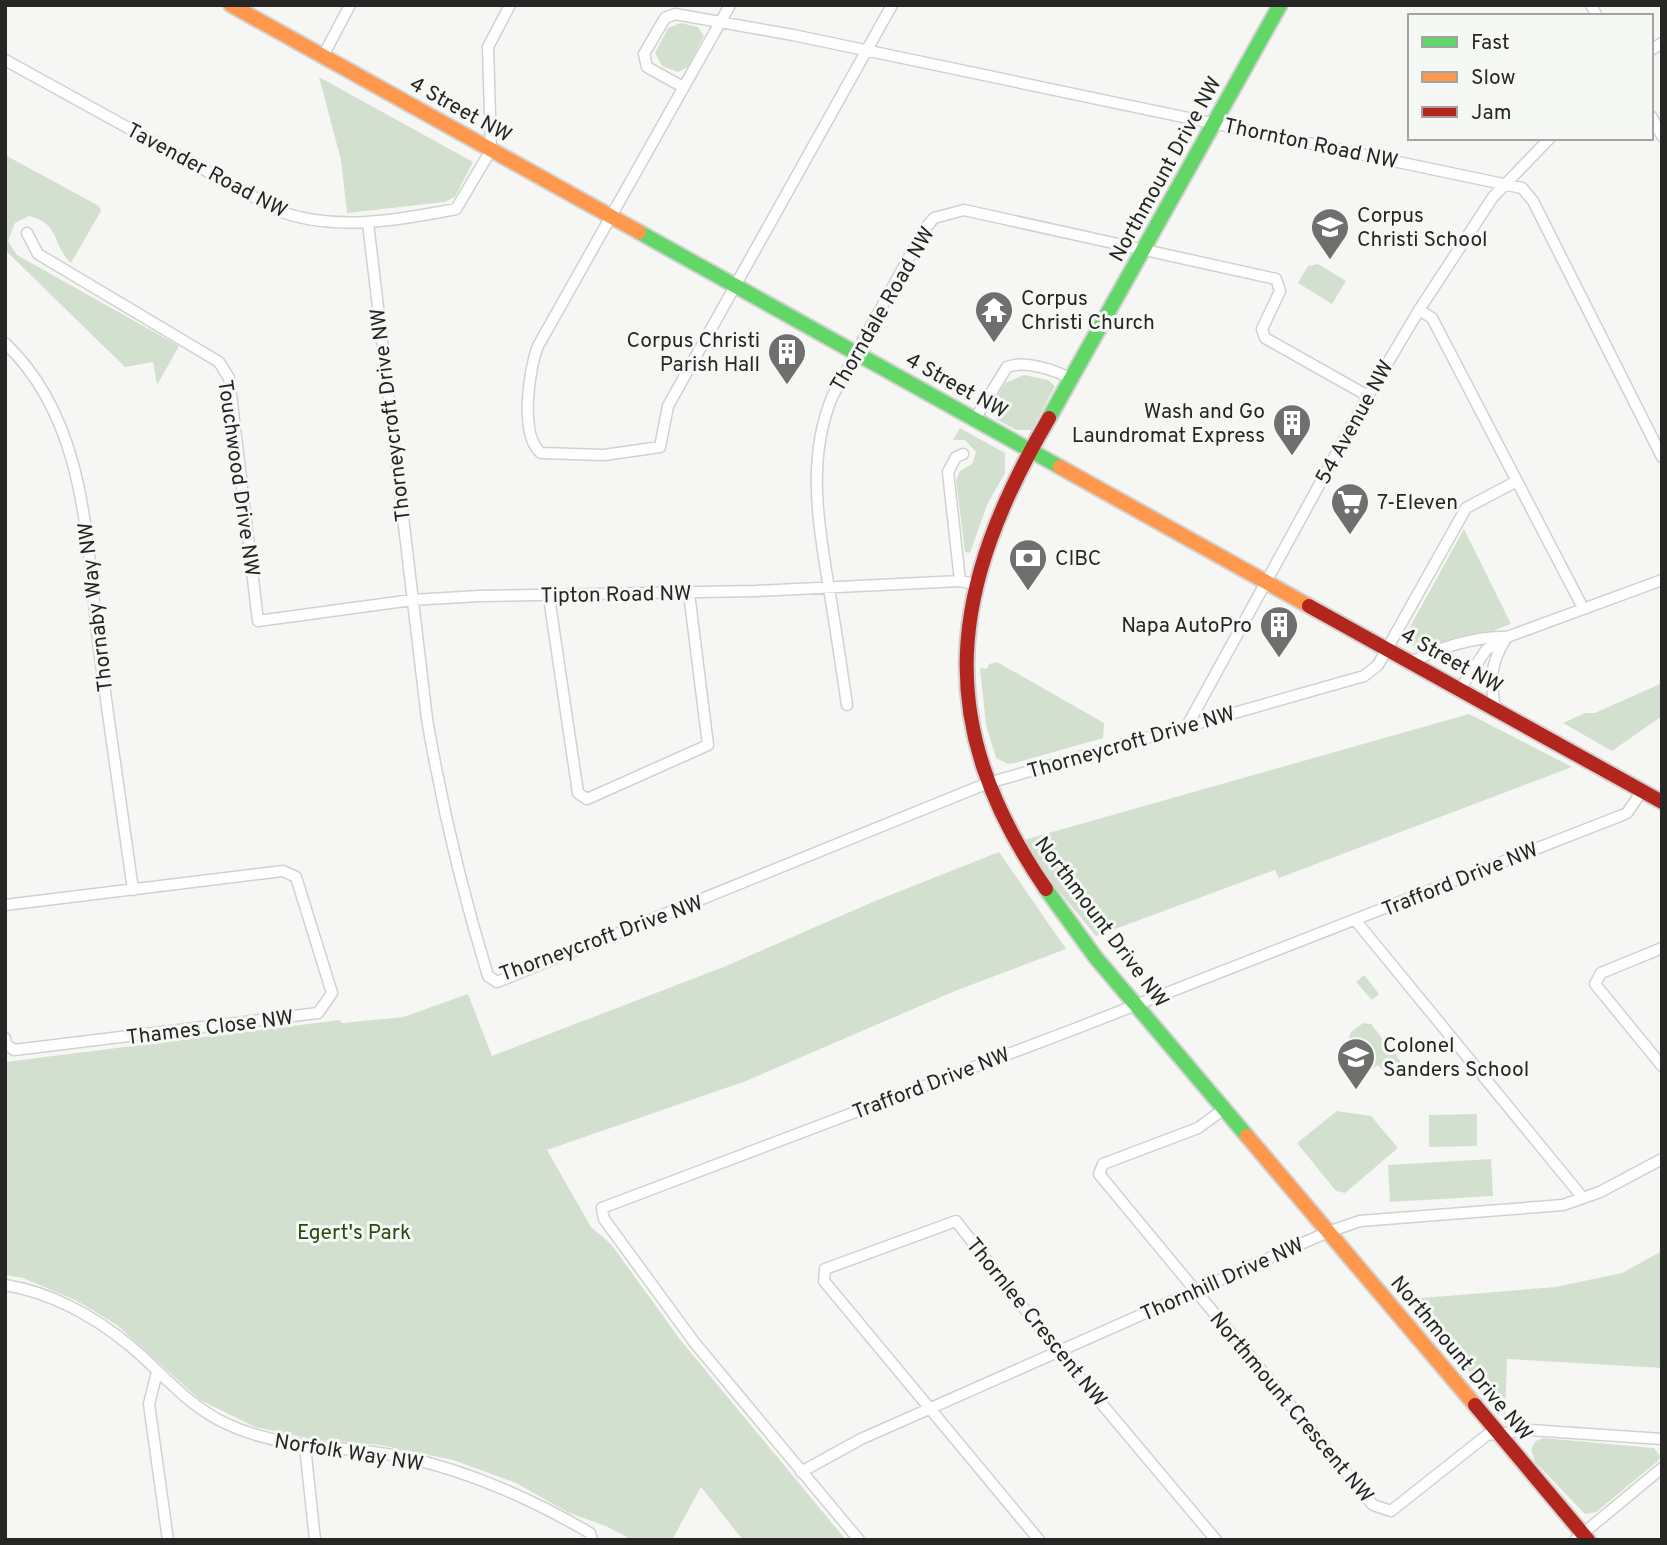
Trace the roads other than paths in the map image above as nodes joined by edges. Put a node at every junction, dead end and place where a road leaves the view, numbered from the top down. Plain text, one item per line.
1 (231, 5) edge
2 (351, 5) edge
3 (510, 5) edge
4 (730, 5) edge
5 (892, 5) edge
6 (1280, 5) edge
7 (719, 24) junction
8 (865, 52) junction
9 (323, 56) junction
10 (5, 60) edge
11 (683, 87) junction
12 (1653, 120) edge
13 (1214, 123) junction
14 (1662, 136) edge
15 (1548, 140) edge
16 (491, 150) junction
17 (1505, 183) junction
18 (613, 217) junction
19 (368, 223) junction
20 (27, 233) dead end
21 (1143, 251) junction
22 (734, 285) junction
23 (1419, 310) junction
24 (5, 343) edge
25 (856, 353) junction
26 (1072, 379) junction
27 (1368, 396) junction
28 (975, 419) junction
29 (1032, 451) junction
30 (963, 454) dead end
31 (1662, 457) edge
32 (1515, 482) junction
33 (1662, 580) edge
34 (960, 581) junction
35 (1266, 581) junction
36 (975, 584) junction
37 (829, 587) junction
38 (689, 593) junction
39 (549, 597) junction
40 (412, 600) junction
41 (1583, 608) junction
42 (258, 621) joint
43 (1507, 637) junction
44 (1387, 649) junction
45 (1412, 662) junction
46 (1460, 689) junction
47 (847, 705) dead end
48 (1495, 708) junction
49 (1187, 726) junction
50 (988, 783) junction
51 (1642, 790) junction
52 (1662, 802) edge
53 (133, 890) junction
54 (5, 905) edge
55 (1356, 921) junction
56 (1662, 948) edge
57 (1136, 1004) junction
58 (5, 1038) edge
59 (1662, 1066) edge
60 (1224, 1109) junction
61 (1662, 1159) edge
62 (1583, 1198) junction
63 (1328, 1232) junction
64 (5, 1285) edge
65 (1194, 1290) junction
66 (1059, 1353) junction
67 (157, 1372) junction
68 (931, 1410) junction
69 (1499, 1433) junction
70 (1662, 1440) edge
71 (305, 1446) junction
72 (1662, 1468) edge
73 (801, 1472) junction
74 (1582, 1538) edge
75 (168, 1540) edge
76 (315, 1540) edge
77 (592, 1540) edge
78 (859, 1540) edge
79 (1039, 1540) edge
80 (1216, 1540) edge

1 - 9 street, 4 Street NW
2 - 9 street
3 - 16 street
4 - 7 street
5 - 8 street
6 - 13 street, Northmount Drive NW
7 - 8 street, Thornton Road NW
7 - 11 street
7 - 11 street, Thornton Road NW
8 - 13 street, Thornton Road NW
8 - 22 street
9 - 16 street, 4 Street NW
10 - 19 street, Tavender Road NW
11 - 18 street
12 - 14 street
13 - 17 street, Thornton Road NW
13 - 21 street, Northmount Drive NW
15 - 17 street, 54 Avenue NW
16 - 18 street, 4 Street NW
16 - 19 street, Tavender Road NW
17 - 23 street, 54 Avenue NW
17 - 31 street, Thornton Road NW
18 - 22 street, 4 Street NW
18 - 22 street
19 - 40 street, Thorneycroft Drive NW
20 - 42 street, Touchwood Drive NW
21 - 25 street, Thorndale Road NW
21 - 26 street, Northmount Drive NW
21 - 27 street, Thorndale Road NW
22 - 25 street, 4 Street NW
23 - 27 street, 54 Avenue NW
23 - 32 street
24 - 53 street, Thornaby Way NW
25 - 28 street, 4 Street NW
25 - 37 street, Thorndale Road NW
26 - 28 street
26 - 29 street, Northmount Drive NW
27 - 35 street, 54 Avenue NW
28 - 29 street, 4 Street NW
29 - 35 street, 4 Street NW
29 - 36 street, Northmount Drive NW
30 - 34 street
32 - 41 street
32 - 44 street, Thorneycroft Drive NW
33 - 41 street
34 - 36 street, Tipton Road NW
34 - 37 street, Tipton Road NW
35 - 44 street, 4 Street NW
35 - 49 street, 54 Avenue NW
36 - 50 street, Northmount Drive NW
37 - 38 street, Tipton Road NW
37 - 47 street, Thorndale Road NW
38 - 39 street, Tipton Road NW
38 - 39 street
39 - 40 street, Tipton Road NW
40 - 42 street, Tipton Road NW
40 - 50 street, Thorneycroft Drive NW
41 - 43 street
43 - 45 street
43 - 46 street
43 - 48 street
44 - 45 street, 4 Street NW
44 - 49 street, Thorneycroft Drive NW
45 - 46 street, 4 Street NW
46 - 48 street, 4 Street NW
48 - 51 street, 4 Street NW
49 - 50 street, Thorneycroft Drive NW
50 - 57 street, Northmount Drive NW
51 - 52 street, 4 Street NW
51 - 55 street, Trafford Drive NW
53 - 54 street, Thames Close NW
53 - 58 street, Thames Close NW
55 - 57 street, Trafford Drive NW
55 - 62 street
56 - 59 street
57 - 60 street, Northmount Drive NW
57 - 73 street, Trafford Drive NW
60 - 63 street, Northmount Drive NW
60 - 65 street, Northmount Crescent NW
61 - 62 street, Thornhill Drive NW
62 - 63 street, Thornhill Drive NW
63 - 65 street, Thornhill Drive NW
63 - 69 street, Northmount Drive NW
64 - 67 street, Norfolk Way NW
65 - 66 street, Thornhill Drive NW
65 - 69 street, Northmount Crescent NW
66 - 68 street, Thornhill Drive NW
66 - 68 street, Thornlee Crescent NW
66 - 80 street, Thornlee Crescent NW
67 - 71 street, Norfolk Way NW
67 - 75 street
68 - 73 street, Thornhill Drive NW
68 - 79 street, Thornlee Crescent NW
69 - 70 street
69 - 74 street, Northmount Drive NW
71 - 76 street
71 - 77 street, Norfolk Way NW
72 - 74 street
73 - 78 street, Trafford Drive NW

